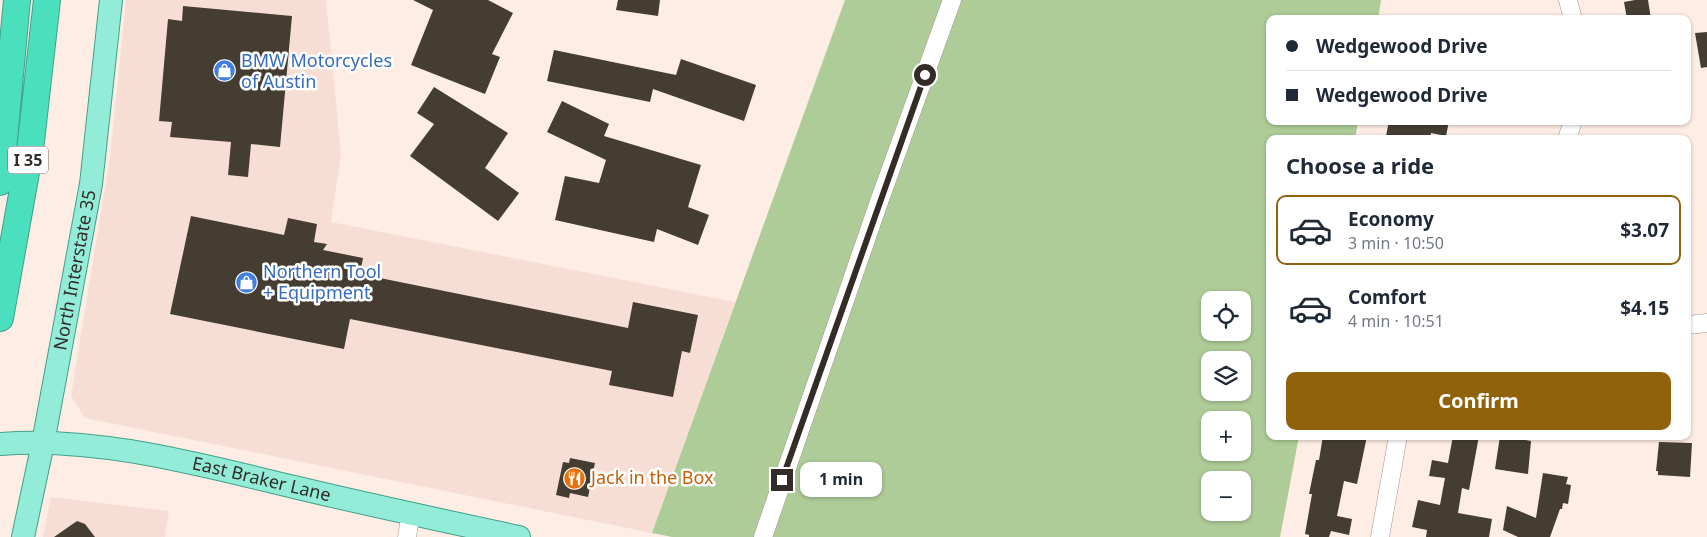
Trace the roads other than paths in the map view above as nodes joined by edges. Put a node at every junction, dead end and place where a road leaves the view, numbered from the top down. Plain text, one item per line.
1 (17, 0) edge
2 (46, 0) edge
3 (111, 0) edge
4 (952, 0) edge
5 (1568, 0) edge
6 (1572, 15) edge
7 (0, 182) edge
8 (0, 318) edge
9 (1707, 323) edge
10 (1691, 325) edge
11 (1397, 440) edge
12 (43, 443) junction
13 (4, 444) edge
14 (412, 513) junction
15 (23, 537) edge
16 (407, 537) edge
17 (519, 537) edge
18 (763, 537) edge
19 (1380, 537) edge

1 - 7 highway, I 35
2 - 8 highway, I 35
3 - 12 main road, North Interstate 35
4 - 18 street
5 - 6 street
9 - 10 street
11 - 19 street
12 - 13 main road, East Braker Lane
12 - 14 main road, East Braker Lane
12 - 15 main road, North Interstate 35
14 - 16 street
14 - 17 main road, East Braker Lane

